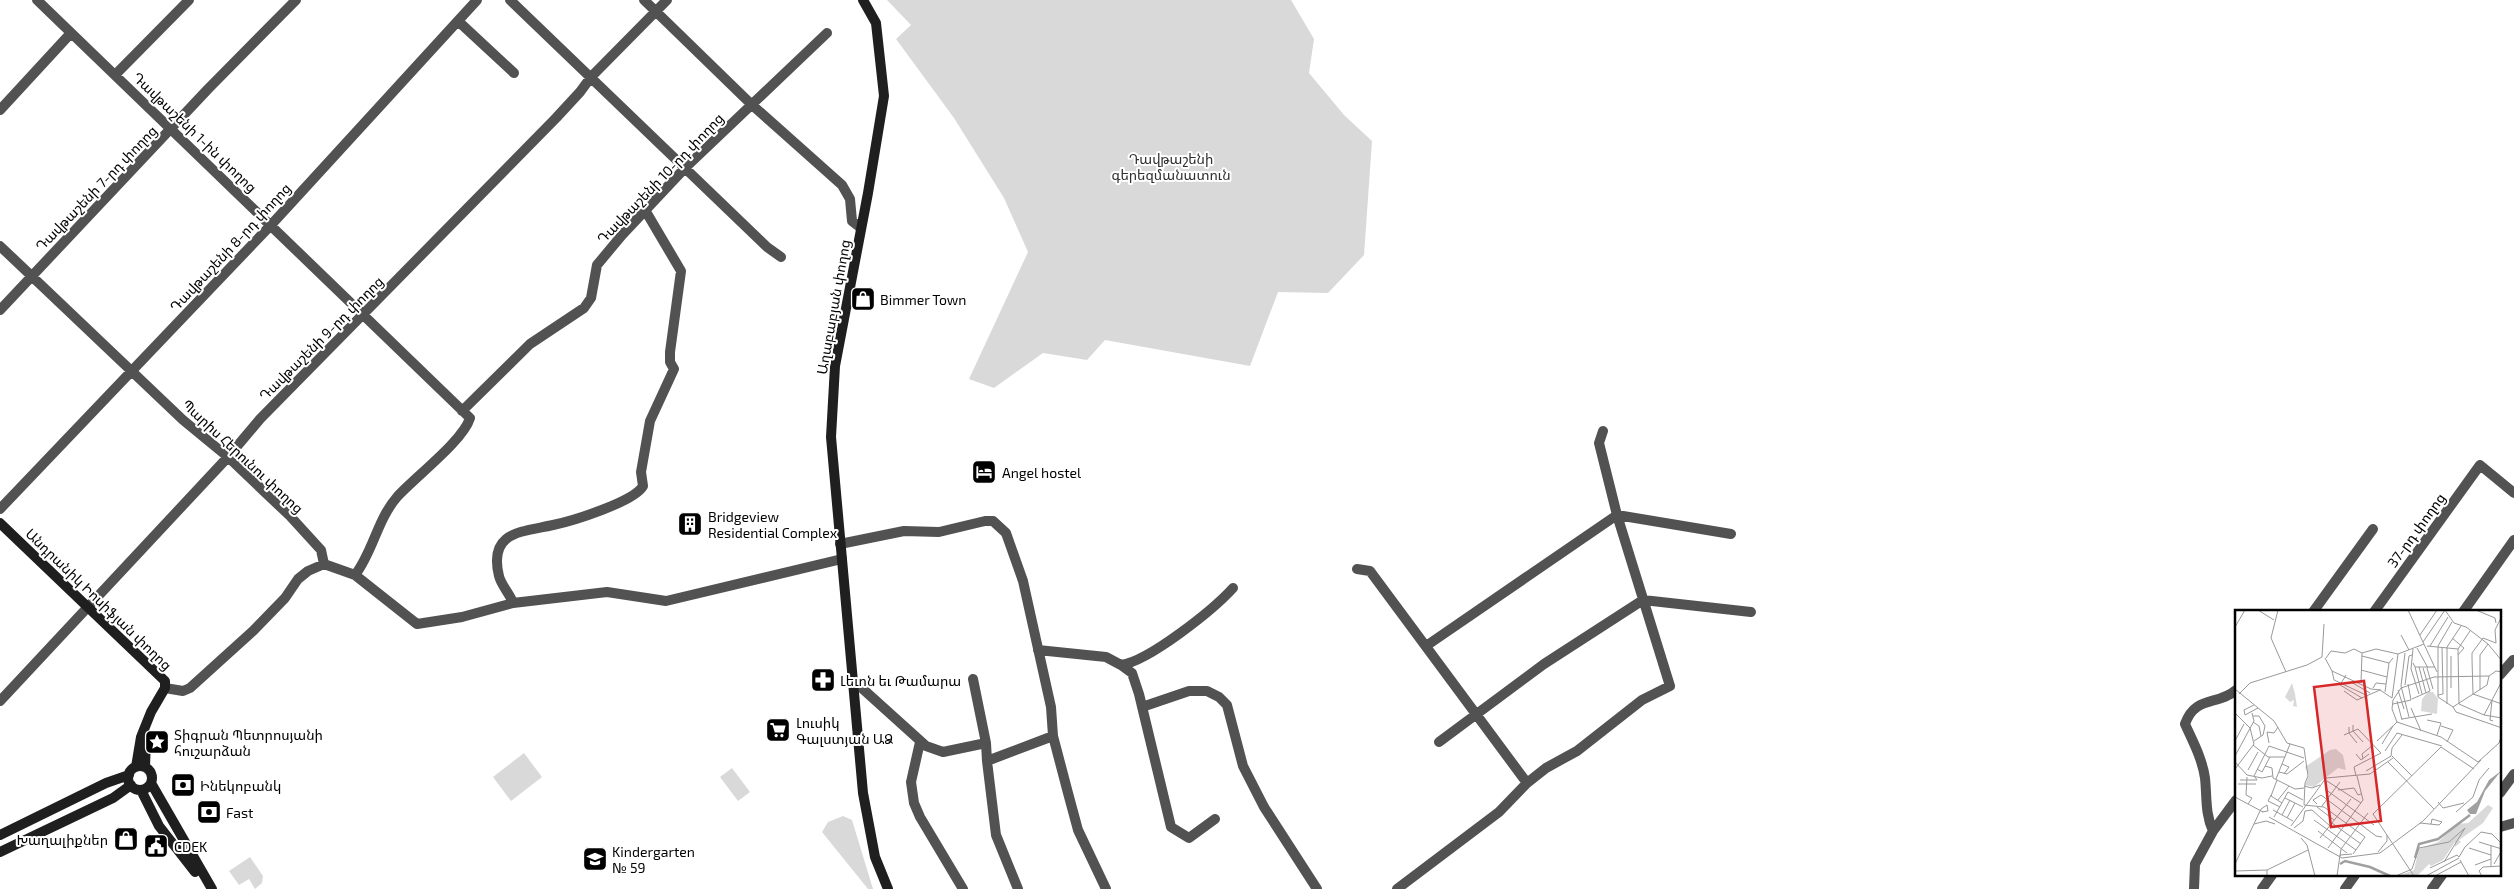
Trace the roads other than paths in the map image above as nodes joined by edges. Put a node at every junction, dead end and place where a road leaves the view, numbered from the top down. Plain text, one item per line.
1 (37, 0) edge
2 (190, 0) edge
3 (296, 0) edge
4 (477, 0) edge
5 (510, 0) edge
6 (644, 0) edge
7 (667, 0) edge
8 (863, 0) edge
9 (656, 11) junction
10 (458, 21) junction
11 (72, 33) junction
12 (827, 33) dead end
13 (514, 73) dead end
14 (116, 74) junction
15 (591, 77) junction
16 (751, 104) junction
17 (0, 110) edge
18 (172, 129) junction
19 (684, 169) junction
20 (645, 210) junction
21 (271, 224) junction
22 (861, 228) junction
23 (0, 246) edge
24 (781, 257) dead end
25 (31, 276) junction
26 (0, 310) edge
27 (365, 314) junction
28 (131, 370) junction
29 (462, 411) junction
30 (1603, 431) dead end
31 (228, 457) junction
32 (2514, 493) edge
33 (0, 509) edge
34 (1617, 515) junction
35 (0, 523) edge
36 (2373, 529) dead end
37 (1731, 534) dead end
38 (2514, 540) edge
39 (840, 544) junction
40 (842, 558) junction
41 (324, 564) junction
42 (1357, 569) dead end
43 (355, 575) junction
44 (1233, 588) dead end
45 (1644, 600) junction
46 (513, 603) junction
47 (88, 606) junction
48 (2314, 610) edge
49 (2375, 610) edge
50 (2463, 610) edge
51 (1750, 612) dead end
52 (1426, 646) junction
53 (1038, 650) junction
54 (2513, 660) dead end
55 (1121, 665) junction
56 (2502, 673) edge
57 (973, 679) dead end
58 (854, 681) junction
59 (165, 688) junction
60 (2235, 691) edge
61 (0, 701) edge
62 (1142, 707) junction
63 (1477, 715) junction
64 (1053, 736) junction
65 (920, 742) junction
66 (1439, 742) dead end
67 (986, 743) junction
68 (987, 761) junction
69 (137, 770) junction
70 (2514, 774) edge
71 (151, 782) junction
72 (1528, 783) junction
73 (136, 788) junction
74 (2502, 790) edge
75 (2235, 801) edge
76 (1215, 819) dead end
77 (2213, 831) junction
78 (0, 835) edge
79 (0, 852) edge
80 (2271, 876) edge
81 (2353, 876) edge
82 (2441, 876) edge
83 (208, 889) edge
84 (212, 889) edge
85 (888, 889) edge
86 (963, 889) edge
87 (1018, 889) edge
88 (1106, 889) edge
89 (1317, 889) edge
90 (1397, 889) edge
91 (2194, 889) edge
92 (2262, 889) edge
93 (2345, 889) edge
94 (2432, 889) edge

1 - 11 street, Դավթաշենի 1-ին փողոց
2 - 14 street
3 - 18 street, Դավթաշենի 7-րդ փողոց
4 - 10 street, Դավթաշենի 8-րդ փողոց
5 - 15 street
6 - 9 street
7 - 9 street, Դավթաշենի 9-րդ փողոց
8 - 22 street, Աղաբաբյան փողոց
9 - 15 street, Դավթաշենի 9-րդ փողոց
9 - 16 street
10 - 13 street
10 - 21 street, Դավթաշենի 8-րդ փողոց
11 - 14 street, Դավթաշենի 1-ին փողոց
11 - 17 street
12 - 16 street, Դավթաշենի 10-րդ փողոց
14 - 18 street, Դավթաշենի 1-ին փողոց
15 - 19 street
15 - 27 street, Դավթաշենի 9-րդ փողոց
16 - 19 street, Դավթաշենի 10-րդ փողոց
16 - 22 street
18 - 21 street, Դավթաշենի 1-ին փողոց
18 - 25 street, Դավթաշենի 7-րդ փողոց
19 - 20 street, Դավթաշենի 10-րդ փողոց
19 - 24 street
20 - 29 street, Դավթաշենի 10-րդ փողոց
20 - 46 street
21 - 27 street, Դավթաշենի 1-ին փողոց
21 - 28 street, Դավթաշենի 8-րդ փողոց
22 - 39 street, Աղաբաբյան փողոց
23 - 25 street, Պարիս Հերունու փողոց
25 - 26 street, Դավթաշենի 7-րդ փողոց
25 - 28 street, Պարիս Հերունու փողոց
27 - 29 street, Դավթաշենի 1-ին փողոց
27 - 31 street, Դավթաշենի 9-րդ փողոց
28 - 31 street, Պարիս Հերունու փողոց
28 - 33 street, Դավթաշենի 8-րդ փողոց
29 - 43 street
30 - 34 street
31 - 41 street, Պարիս Հերունու փողոց
31 - 47 street, Դավթաշենի 9-րդ փողոց
32 - 49 street, 37-րդ փողոց
34 - 37 street
34 - 45 street
34 - 52 street
35 - 47 street, Անդրանիկ Իոսիֆյան փողոց
36 - 48 street
38 - 50 street
39 - 40 street, Աղաբաբյան փողոց
39 - 53 street
40 - 46 street
40 - 58 street, Աղաբաբյան փողոց
41 - 43 street
41 - 59 street
42 - 52 street
43 - 46 street
44 - 55 street
45 - 51 street
45 - 63 street
45 - 72 street
47 - 59 street, Անդրանիկ Իոսիֆյան փողոց
47 - 61 street, Դավթաշենի 9-րդ փողոց
52 - 63 street
53 - 55 street
53 - 64 street
54 - 56 street
55 - 62 street
57 - 67 street
58 - 65 street
58 - 85 street, Աղաբաբյան փողոց
59 - 69 street, Անդրանիկ Իոսիֆյան փողոց
60 - 77 street
62 - 76 street
62 - 89 street
63 - 66 street
63 - 72 street
64 - 68 street
64 - 88 street
65 - 67 street
65 - 86 street
67 - 68 street
68 - 87 street
69 - 71 street
69 - 73 street
69 - 78 street
70 - 74 street
71 - 73 street
71 - 84 street
72 - 90 street
73 - 79 street
73 - 83 street
75 - 77 street
77 - 91 street
80 - 92 street
81 - 93 street
82 - 94 street

